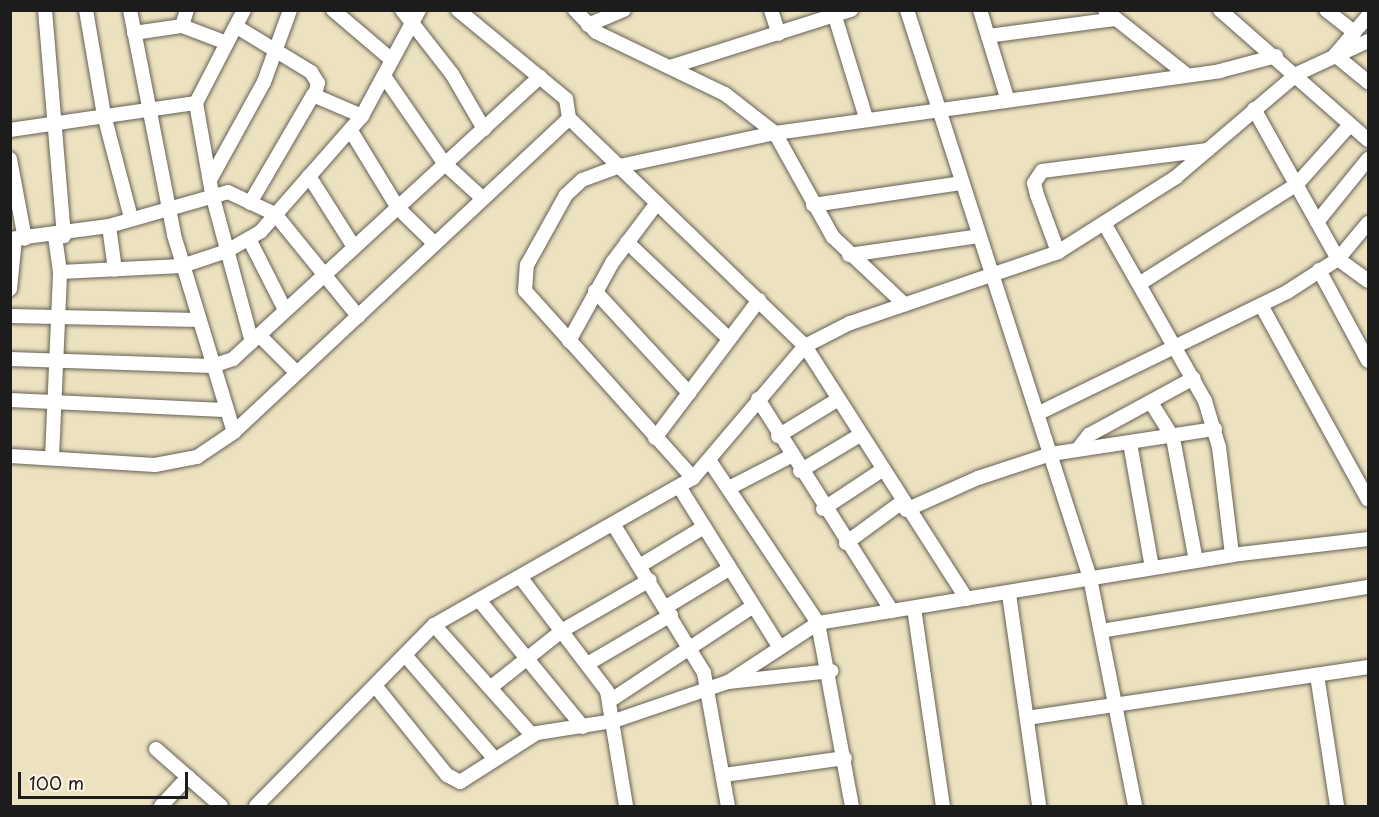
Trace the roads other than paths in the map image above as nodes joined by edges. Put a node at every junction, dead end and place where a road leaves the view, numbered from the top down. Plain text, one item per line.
1 (45, 10) edge
2 (86, 10) edge
3 (130, 10) edge
4 (244, 10) edge
5 (290, 10) edge
6 (333, 10) edge
7 (458, 10) edge
8 (575, 10) edge
9 (624, 10) edge
10 (771, 10) edge
11 (851, 10) edge
12 (907, 10) edge
13 (980, 10) edge
14 (1220, 10) edge
15 (1326, 10) edge
16 (411, 13) edge
17 (834, 14) edge
18 (1110, 15) edge
19 (184, 16) edge
20 (1368, 16) edge
21 (588, 25) junction
22 (237, 27) junction
23 (1354, 32) junction
24 (134, 33) junction
25 (779, 34) junction
26 (988, 36) junction
27 (1368, 41) edge
28 (227, 43) junction
29 (274, 47) junction
30 (1335, 55) junction
31 (1276, 56) junction
32 (392, 60) junction
33 (670, 67) junction
34 (1297, 74) junction
35 (1187, 75) junction
36 (384, 76) junction
37 (540, 77) junction
38 (1368, 82) edge
39 (315, 94) junction
40 (1007, 98) junction
41 (196, 103) junction
42 (147, 109) junction
43 (1254, 109) junction
44 (939, 111) junction
45 (104, 115) junction
46 (362, 116) junction
47 (568, 118) junction
48 (866, 118) junction
49 (59, 121) junction
50 (1350, 125) junction
51 (484, 129) junction
52 (10, 130) edge
53 (351, 131) junction
54 (775, 133) junction
55 (1368, 140) edge
56 (1208, 150) junction
57 (10, 159) edge
58 (1368, 159) edge
59 (444, 163) junction
60 (620, 166) junction
61 (309, 176) junction
62 (211, 178) junction
63 (962, 183) junction
64 (1297, 184) junction
65 (212, 194) junction
66 (482, 198) junction
67 (250, 203) junction
68 (657, 203) junction
69 (813, 205) junction
70 (398, 207) junction
71 (169, 208) junction
72 (274, 214) junction
73 (132, 218) junction
74 (1317, 222) junction
75 (1104, 223) junction
76 (1368, 223) edge
77 (109, 226) junction
78 (59, 236) junction
79 (979, 236) junction
80 (17, 239) edge
81 (249, 239) junction
82 (627, 242) junction
83 (434, 243) junction
84 (354, 247) junction
85 (227, 251) junction
86 (1058, 252) junction
87 (849, 255) junction
88 (1338, 259) junction
89 (182, 266) junction
90 (115, 270) junction
91 (1319, 270) junction
92 (60, 272) junction
93 (323, 275) junction
94 (992, 278) junction
95 (1368, 281) edge
96 (1139, 284) junction
97 (10, 289) edge
98 (595, 291) junction
99 (759, 300) junction
100 (904, 304) junction
101 (1261, 305) junction
102 (284, 308) junction
103 (10, 316) edge
104 (358, 316) junction
105 (59, 317) junction
106 (199, 320) junction
107 (728, 338) junction
108 (255, 339) junction
109 (569, 341) junction
110 (805, 346) junction
111 (1176, 347) junction
112 (1368, 358) edge
113 (10, 359) edge
114 (56, 361) junction
115 (212, 366) junction
116 (296, 372) junction
117 (1194, 378) junction
118 (689, 393) junction
119 (758, 399) junction
120 (10, 400) edge
121 (837, 400) junction
122 (54, 404) junction
123 (1152, 404) junction
124 (224, 410) junction
125 (1039, 413) junction
126 (1215, 429) junction
127 (234, 432) junction
128 (860, 435) junction
129 (778, 436) junction
130 (655, 438) junction
131 (1173, 438) junction
132 (1130, 443) junction
133 (1077, 449) junction
134 (1052, 454) junction
135 (10, 456) edge
136 (791, 456) junction
137 (52, 458) junction
138 (711, 463) junction
139 (882, 470) junction
140 (800, 471) junction
141 (693, 478) junction
142 (680, 488) junction
143 (729, 488) junction
144 (1368, 500) edge
145 (904, 506) junction
146 (823, 509) junction
147 (615, 527) junction
148 (704, 527) junction
149 (1368, 539) edge
150 (846, 543) junction
151 (1232, 555) junction
152 (1196, 561) junction
153 (641, 565) junction
154 (1152, 568) junction
155 (729, 569) junction
156 (521, 578) junction
157 (1090, 578) junction
158 (650, 580) junction
159 (1368, 587) edge
160 (1009, 594) junction
161 (967, 598) junction
162 (479, 600) junction
163 (752, 607) junction
164 (914, 608) junction
165 (892, 610) junction
166 (669, 611) junction
167 (818, 623) junction
168 (434, 625) junction
169 (563, 630) junction
170 (1101, 631) junction
171 (777, 645) junction
172 (690, 647) junction
173 (405, 655) junction
174 (525, 660) junction
175 (589, 663) junction
176 (1368, 667) edge
177 (831, 671) junction
178 (1317, 675) junction
179 (728, 682) junction
180 (377, 688) junction
181 (490, 688) junction
182 (710, 690) junction
183 (611, 700) junction
184 (1115, 706) junction
185 (1027, 718) junction
186 (614, 722) junction
187 (583, 727) junction
188 (531, 734) junction
189 (156, 749) dead end
190 (494, 758) junction
191 (845, 758) junction
192 (724, 775) junction
193 (188, 777) junction
194 (161, 807) edge
195 (221, 807) edge
196 (256, 807) edge
197 (626, 807) edge
198 (728, 807) edge
199 (852, 807) edge
200 (943, 807) edge
201 (1039, 807) edge
202 (1135, 807) edge
203 (1337, 807) edge

1 - 49 street
2 - 45 street
3 - 24 street
4 - 22 street
5 - 29 street
6 - 32 street
7 - 37 street
8 - 21 street
9 - 21 street
10 - 25 street
11 - 17 street
12 - 44 street
13 - 26 street
14 - 31 street
15 - 23 street
16 - 32 street
16 - 51 street
17 - 25 street
17 - 48 street
18 - 26 street
18 - 35 street
19 - 24 street
19 - 28 street
20 - 23 street
21 - 33 street
22 - 28 street
22 - 29 street
23 - 30 street
24 - 42 street
25 - 33 street
26 - 40 street
27 - 30 street
28 - 41 street
29 - 39 street
29 - 62 street
30 - 34 street
30 - 38 street
31 - 34 street
31 - 35 street
32 - 36 street
33 - 54 street
34 - 43 street
34 - 50 street
35 - 40 street
36 - 46 street
36 - 59 street
37 - 47 street
37 - 51 street
39 - 46 street
39 - 67 street
40 - 44 street
41 - 42 street
41 - 62 street
42 - 45 street
42 - 71 street
43 - 56 street
43 - 64 street
44 - 48 street
44 - 63 street
45 - 49 street
45 - 73 street
46 - 53 street
47 - 60 street
47 - 66 street
48 - 54 street
49 - 52 street
49 - 78 street
50 - 55 street
50 - 64 street
51 - 59 street
53 - 61 street
53 - 70 street
54 - 60 street
54 - 69 street
56 - 75 street
56 - 86 street
57 - 80 street
58 - 74 street
59 - 66 street
59 - 70 street
60 - 68 street
60 - 109 street
61 - 72 street
61 - 84 street
62 - 65 street
63 - 69 street
63 - 79 street
64 - 74 street
64 - 96 street
65 - 67 street
65 - 71 street
65 - 85 street
66 - 83 street
67 - 72 street
68 - 82 street
68 - 99 street
69 - 87 street
70 - 83 street
70 - 84 street
71 - 73 street
71 - 89 street
72 - 81 street
72 - 93 street
73 - 77 street
74 - 88 street
75 - 86 street
75 - 96 street
76 - 88 street
77 - 78 street
77 - 90 street
78 - 80 street
78 - 92 street
79 - 87 street
79 - 94 street
80 - 97 street
81 - 85 street
81 - 102 street
82 - 98 street
82 - 107 street
83 - 104 street
84 - 93 street
85 - 89 street
85 - 108 street
86 - 94 street
87 - 100 street
88 - 91 street
88 - 95 street
89 - 90 street
89 - 106 street
90 - 92 street
91 - 101 street
91 - 112 street
92 - 105 street
93 - 102 street
93 - 104 street
94 - 100 street
94 - 125 street
96 - 111 street
98 - 109 street
98 - 118 street
99 - 107 street
99 - 110 street
100 - 110 street
101 - 111 street
101 - 144 street
102 - 108 street
103 - 105 street
104 - 116 street
105 - 106 street
105 - 114 street
106 - 115 street
107 - 118 street
108 - 115 street
108 - 116 street
109 - 130 street
110 - 119 street
110 - 121 street
111 - 117 street
111 - 125 street
113 - 114 street
114 - 115 street
114 - 122 street
115 - 124 street
116 - 127 street
117 - 123 street
117 - 126 street
118 - 130 street
119 - 129 street
119 - 138 street
120 - 122 street
121 - 128 street
121 - 129 street
122 - 124 street
122 - 137 street
123 - 131 street
123 - 133 street
124 - 127 street
125 - 134 street
126 - 131 street
126 - 151 street
127 - 137 street
128 - 139 street
128 - 140 street
129 - 136 street
130 - 141 street
131 - 132 street
131 - 152 street
132 - 133 street
132 - 154 street
133 - 134 street
134 - 145 street
134 - 157 street
135 - 137 street
136 - 140 street
136 - 143 street
138 - 141 street
138 - 143 street
139 - 145 street
139 - 146 street
140 - 146 street
141 - 142 street
142 - 147 street
142 - 148 street
143 - 167 street
145 - 150 street
145 - 161 street
146 - 150 street
147 - 153 street
147 - 156 street
148 - 153 street
148 - 155 street
149 - 151 street
150 - 165 street
151 - 152 street
152 - 154 street
153 - 158 street
154 - 157 street
155 - 163 street
155 - 166 street
156 - 162 street
156 - 169 street
157 - 160 street
157 - 170 street
158 - 166 street
158 - 169 street
159 - 170 street
160 - 161 street
160 - 185 street
161 - 164 street
162 - 168 street
162 - 174 street
163 - 171 street
163 - 172 street
164 - 165 street
164 - 200 street
165 - 167 street
166 - 172 street
166 - 175 street
167 - 171 street
167 - 177 street
168 - 173 street
168 - 181 street
169 - 174 street
169 - 175 street
170 - 184 street
171 - 179 street
172 - 182 street
172 - 183 street
173 - 180 street
173 - 190 street
174 - 181 street
174 - 187 street
175 - 183 street
176 - 178 street
177 - 179 street
177 - 191 street
178 - 184 street
178 - 203 street
179 - 182 street
180 - 190 street
180 - 196 street
181 - 188 street
182 - 186 street
182 - 192 street
183 - 186 street
184 - 185 street
184 - 202 street
185 - 201 street
186 - 187 street
186 - 197 street
187 - 188 street
188 - 190 street
189 - 193 street
191 - 192 street
191 - 199 street
192 - 198 street
193 - 194 street
193 - 195 street

